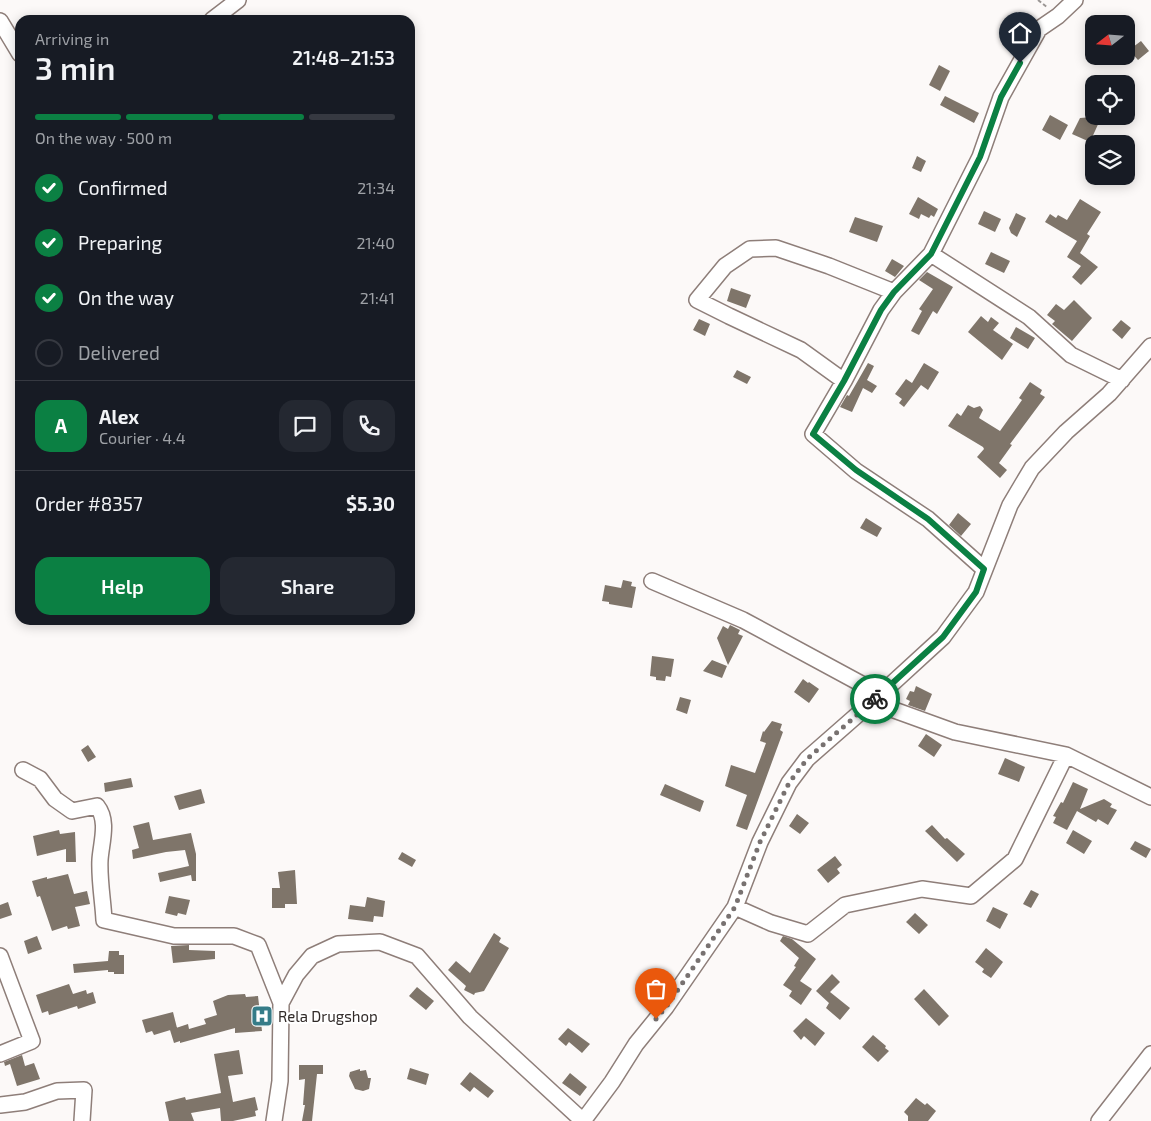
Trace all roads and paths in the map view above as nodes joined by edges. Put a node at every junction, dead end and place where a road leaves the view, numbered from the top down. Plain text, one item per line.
1 (238, 0) edge
2 (1074, 0) edge
3 (218, 15) edge
4 (0, 21) edge
5 (15, 46) edge
6 (931, 254) junction
7 (894, 292) junction
8 (1151, 346) edge
9 (1122, 380) junction
10 (844, 381) junction
11 (984, 569) junction
12 (652, 581) dead end
13 (876, 698) junction
14 (1066, 755) junction
15 (23, 770) dead end
16 (1151, 797) edge
17 (735, 907) junction
18 (0, 956) edge
19 (281, 1003) junction
20 (0, 1054) edge
21 (1151, 1054) edge
22 (0, 1106) edge
23 (82, 1121) edge
24 (274, 1121) edge
25 (583, 1121) edge
26 (1099, 1121) edge

1 - 3 street
2 - 6 street
4 - 5 street
6 - 7 street
6 - 9 street
7 - 10 street
7 - 10 street
8 - 9 street
9 - 11 street
10 - 11 street
11 - 13 street
12 - 13 street
13 - 14 street
13 - 17 street
14 - 16 street
14 - 17 street
15 - 19 street
17 - 25 street
18 - 20 street
19 - 24 street
19 - 25 street
21 - 26 street
22 - 23 street

